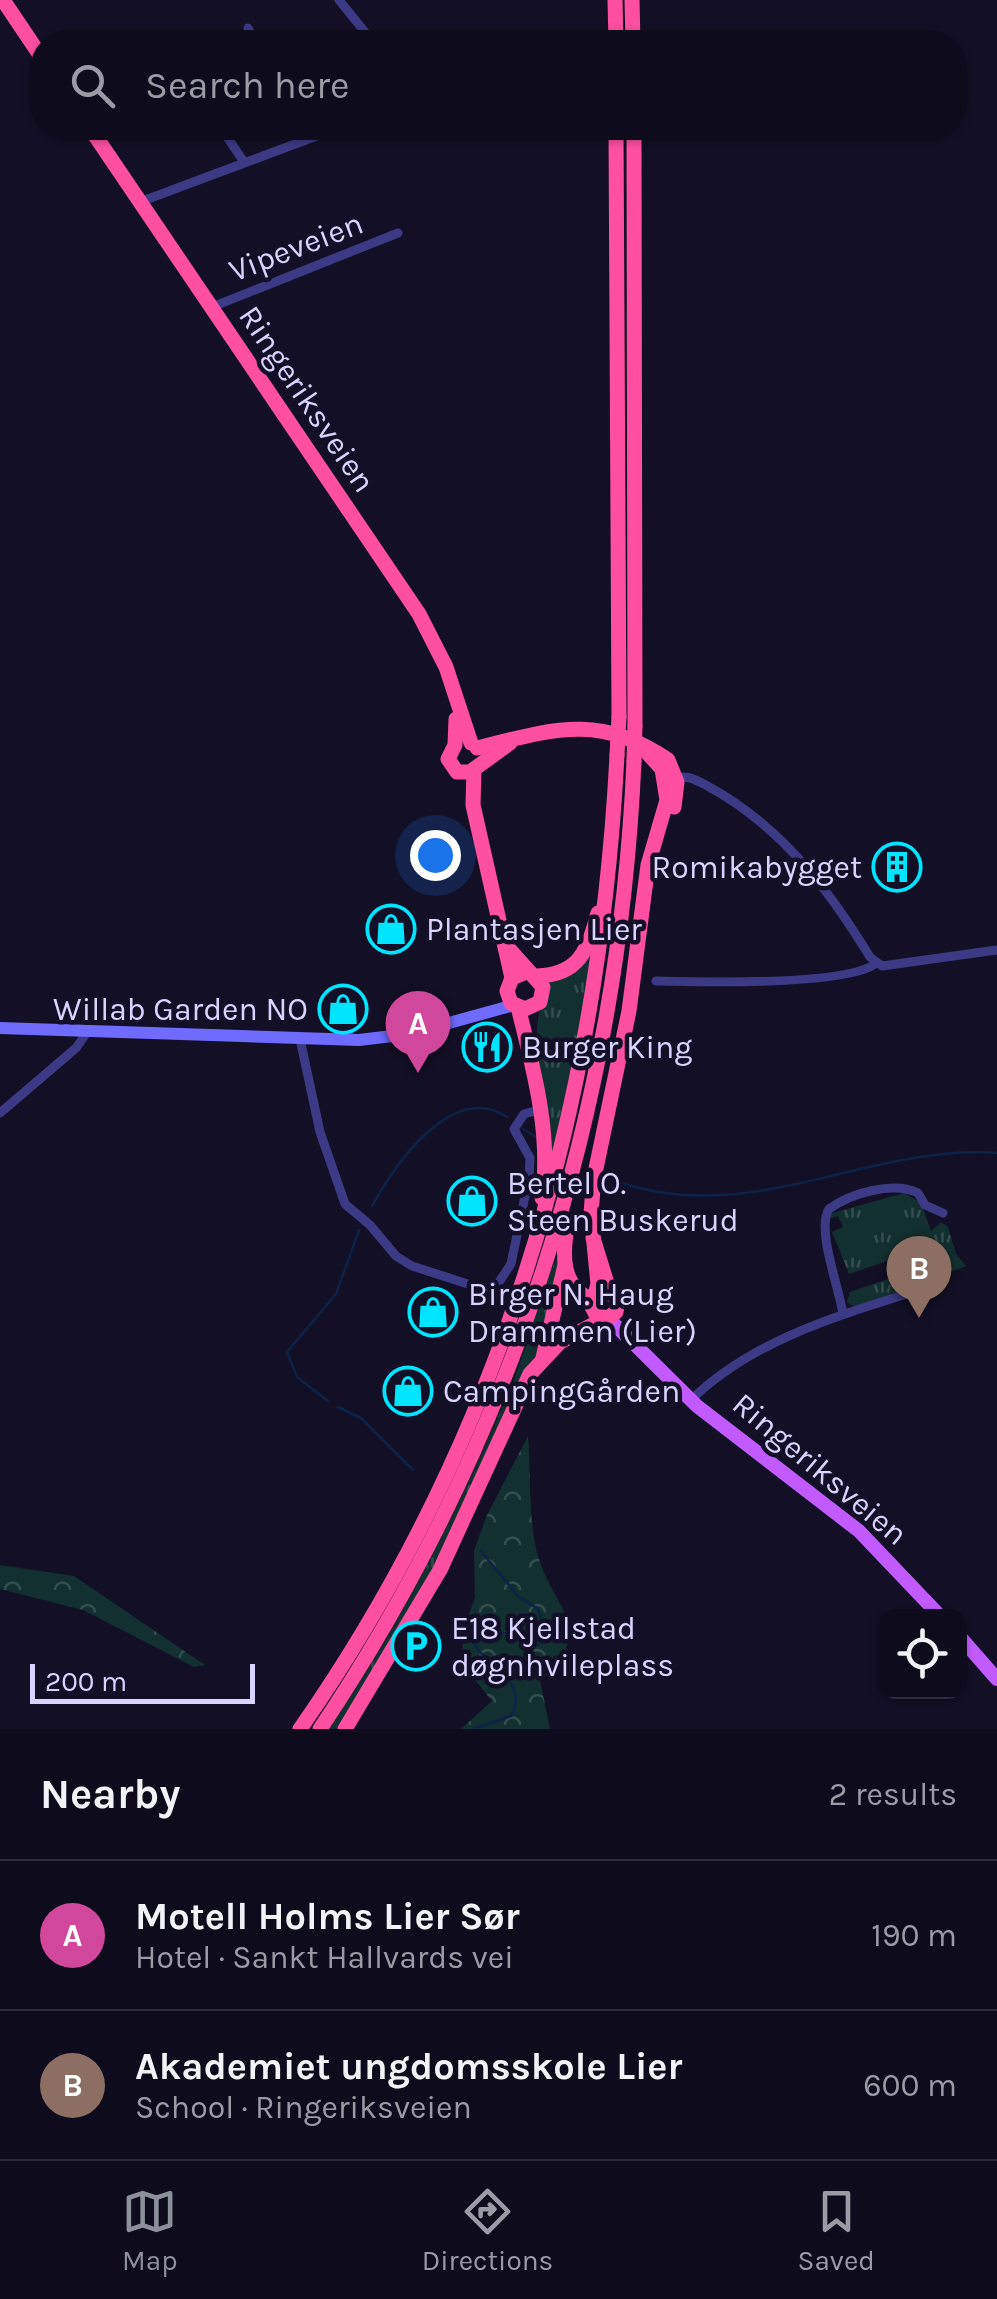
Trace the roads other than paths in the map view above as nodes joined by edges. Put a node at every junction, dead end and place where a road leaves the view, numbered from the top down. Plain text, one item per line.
1 (339, 0) edge
2 (615, 0) edge
3 (632, 0) edge
4 (5, 1) edge
5 (363, 30) edge
6 (616, 30) edge
7 (633, 30) edge
8 (30, 40) edge
9 (98, 140) edge
10 (229, 140) edge
11 (295, 140) edge
12 (617, 140) edge
13 (633, 140) edge
14 (244, 162) junction
15 (140, 202) junction
16 (398, 233) dead end
17 (626, 282) junction
18 (212, 307) junction
19 (627, 307) junction
20 (638, 755) junction
21 (469, 757) junction
22 (674, 782) junction
23 (612, 856) junction
24 (997, 950) edge
25 (876, 962) junction
26 (656, 981) dead end
27 (521, 991) junction
28 (0, 1028) edge
29 (88, 1031) junction
30 (300, 1039) junction
31 (539, 1110) junction
32 (0, 1113) edge
33 (580, 1150) junction
34 (942, 1213) dead end
35 (532, 1260) junction
36 (565, 1264) junction
37 (910, 1293) dead end
38 (599, 1296) junction
39 (843, 1314) junction
40 (610, 1315) junction
41 (543, 1358) junction
42 (696, 1402) junction
43 (933, 1609) edge
44 (967, 1645) edge
45 (997, 1680) edge
46 (300, 1729) edge
47 (320, 1729) edge
48 (345, 1729) edge

1 - 5 street
2 - 6 highway
3 - 7 highway
4 - 8 highway
9 - 15 highway, Ringeriksveien
10 - 14 street
11 - 14 street
12 - 17 highway
13 - 17 highway
14 - 15 street
15 - 18 highway, Ringeriksveien
16 - 18 street, Vipeveien
17 - 19 highway
18 - 21 highway, Ringeriksveien
19 - 20 highway, bridge
19 - 23 highway, bridge
20 - 21 highway
20 - 22 highway
20 - 33 highway
21 - 27 highway, Ringeriksveien
22 - 25 street
22 - 38 highway
23 - 27 highway
23 - 35 highway
24 - 25 street
25 - 26 street
27 - 30 main road
27 - 31 highway
28 - 29 main road
29 - 30 main road
29 - 32 street
30 - 31 street
31 - 35 highway
33 - 36 highway
33 - 47 highway
34 - 39 street
35 - 46 highway
36 - 38 highway
36 - 41 highway
37 - 39 street, Ringeriksveien
38 - 40 highway
38 - 40 highway
39 - 42 street, Ringeriksveien
40 - 41 highway
40 - 42 main road, Ringeriksveien
41 - 48 highway
42 - 43 main road, Ringeriksveien
44 - 45 main road

